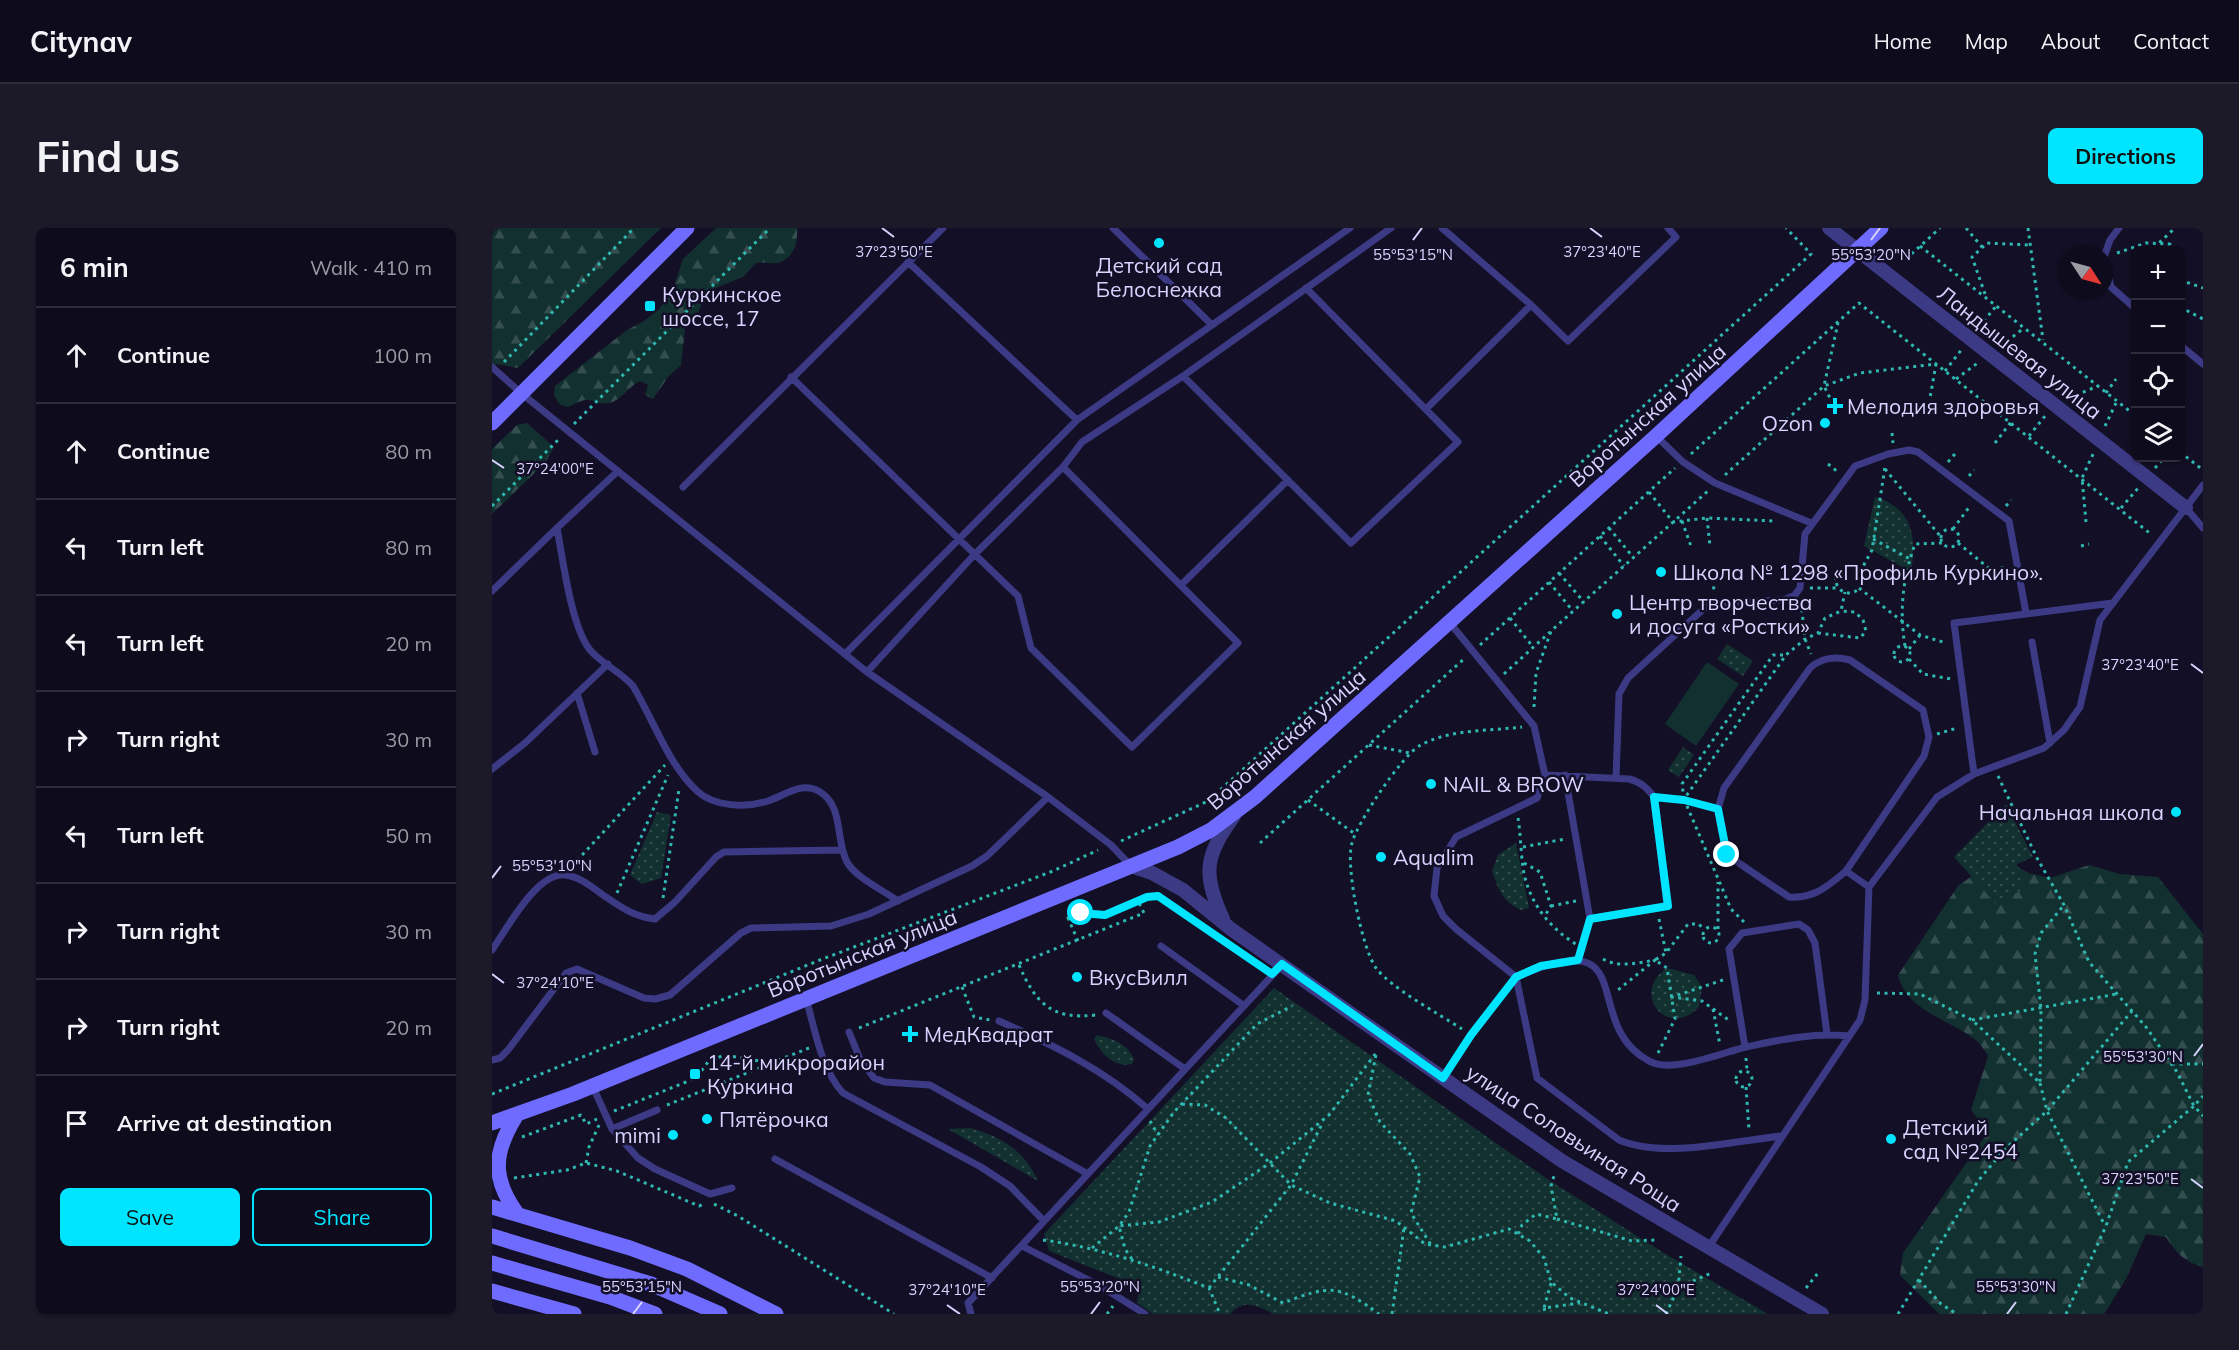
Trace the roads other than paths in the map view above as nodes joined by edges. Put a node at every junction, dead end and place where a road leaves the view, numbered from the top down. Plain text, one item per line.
1 (687, 228) edge
2 (944, 228) edge
3 (1113, 228) edge
4 (1350, 228) edge
5 (1391, 228) edge
6 (1442, 228) edge
7 (1668, 228) edge
8 (1829, 228) edge
9 (1881, 228) edge
10 (2119, 228) edge
11 (2108, 246) edge
12 (1857, 250) junction
13 (908, 262) junction
14 (1305, 288) junction
15 (2113, 289) edge
16 (1531, 305) junction
17 (2131, 305) edge
18 (1212, 325) junction
19 (2185, 348) edge
20 (2203, 364) edge
21 (494, 369) edge
22 (791, 376) junction
23 (1183, 376) junction
24 (521, 393) junction
25 (1426, 409) junction
26 (1077, 420) junction
27 (492, 423) edge
28 (1656, 436) junction
29 (1063, 467) junction
30 (618, 471) junction
31 (1288, 480) junction
32 (2203, 485) edge
33 (683, 487) dead end
34 (2186, 508) junction
35 (1811, 523) junction
36 (557, 528) junction
37 (2203, 528) edge
38 (957, 539) junction
39 (974, 555) junction
40 (1181, 585) junction
41 (492, 591) edge
42 (2113, 603) junction
43 (2026, 613) junction
44 (1450, 622) junction
45 (2032, 642) dead end
46 (845, 654) junction
47 (608, 664) junction
48 (867, 672) junction
49 (577, 693) junction
50 (2050, 743) junction
51 (595, 752) dead end
52 (492, 769) edge
53 (1974, 774) junction
54 (1545, 775) junction
55 (1565, 776) junction
56 (1616, 778) junction
57 (1048, 797) junction
58 (1235, 814) junction
59 (842, 850) junction
60 (1131, 866) junction
61 (1846, 871) junction
62 (1869, 887) junction
63 (898, 901) junction
64 (1225, 924) junction
65 (1161, 946) dead end
66 (492, 950) edge
67 (1282, 964) junction
68 (1516, 977) junction
69 (806, 998) junction
70 (1244, 1005) junction
71 (1106, 1013) road end
72 (999, 1021) road end
73 (849, 1032) road end
74 (1827, 1034) junction
75 (1849, 1036) junction
76 (1745, 1047) junction
77 (492, 1060) edge
78 (1185, 1069) junction
79 (1443, 1078) junction
80 (593, 1085) junction
81 (1148, 1109) junction
82 (657, 1110) road end
83 (516, 1116) junction
84 (492, 1123) edge
85 (492, 1128) edge
86 (612, 1129) junction
87 (1781, 1136) junction
88 (775, 1159) dead end
89 (1088, 1174) junction
90 (732, 1188) dead end
91 (492, 1207) edge
92 (518, 1215) junction
93 (1044, 1221) junction
94 (492, 1236) edge
95 (1022, 1246) junction
96 (1708, 1248) junction
97 (497, 1265) edge
98 (992, 1278) junction
99 (492, 1292) edge
100 (574, 1314) edge
101 (655, 1314) edge
102 (720, 1314) edge
103 (776, 1314) edge
104 (971, 1314) edge
105 (1145, 1314) edge
106 (1822, 1314) edge

1 - 24 street
2 - 13 lane
3 - 18 lane
4 - 18 lane
5 - 14 lane
6 - 16 lane
7 - 16 lane
8 - 12 street, Ландышевая улица
9 - 12 street, Воротынская улица
10 - 11 lane
12 - 28 street, Воротынская улица
12 - 34 street, Ландышевая улица
13 - 22 lane
13 - 26 lane
14 - 23 lane
14 - 25 lane
15 - 17 lane
16 - 25 lane
18 - 26 lane
19 - 20 lane
21 - 24 lane
22 - 33 lane
22 - 38 lane
23 - 29 lane
23 - 31 lane
24 - 27 street
24 - 30 lane
25 - 31 lane
26 - 38 lane
28 - 35 lane
28 - 44 street, Воротынская улица
29 - 39 lane
29 - 40 lane
30 - 36 lane
30 - 46 lane
31 - 40 lane
32 - 34 lane
34 - 37 lane
34 - 42 lane
35 - 43 lane
35 - 56 lane
36 - 41 lane
36 - 47 lane
38 - 39 lane
38 - 46 lane
39 - 40 lane
39 - 48 lane
42 - 43 lane
42 - 50 lane
43 - 53 lane
44 - 54 lane
44 - 58 street, Воротынская улица
45 - 50 lane
46 - 48 lane
47 - 49 lane
47 - 59 lane
48 - 57 lane
49 - 51 lane
49 - 52 lane
50 - 53 lane
53 - 62 lane
54 - 55 lane
54 - 68 lane
55 - 56 lane
55 - 56 lane
57 - 60 lane
57 - 63 lane
58 - 60 street, Воротынская улица
58 - 64 street
59 - 63 lane
59 - 66 lane
60 - 64 street, улица Соловьиная Роща
60 - 69 street, Воротынская улица
61 - 61 lane
61 - 62 lane
62 - 75 lane
63 - 77 lane
64 - 67 street, улица Соловьиная Роща
65 - 70 lane
67 - 70 lane
67 - 79 street, улица Соловьиная Роща
68 - 76 lane
68 - 79 lane
68 - 87 lane
69 - 80 street, Воротынская улица
69 - 93 lane
70 - 78 lane
71 - 78 lane
72 - 81 lane
73 - 89 lane
74 - 75 lane
74 - 76 lane
74 - 76 lane
75 - 87 lane
78 - 81 lane
79 - 96 street, улица Соловьиная Роща
80 - 83 street, Воротынская улица
80 - 86 lane
81 - 89 lane
82 - 86 lane
83 - 84 street, Воротынская улица
83 - 85 street
83 - 92 street
86 - 90 lane
87 - 96 lane
88 - 98 lane
89 - 93 lane
91 - 92 street
92 - 103 street
93 - 95 lane
94 - 102 street
95 - 98 lane
95 - 105 lane
96 - 106 street, улица Соловьиная Роща
97 - 101 street
98 - 104 lane
99 - 100 street

